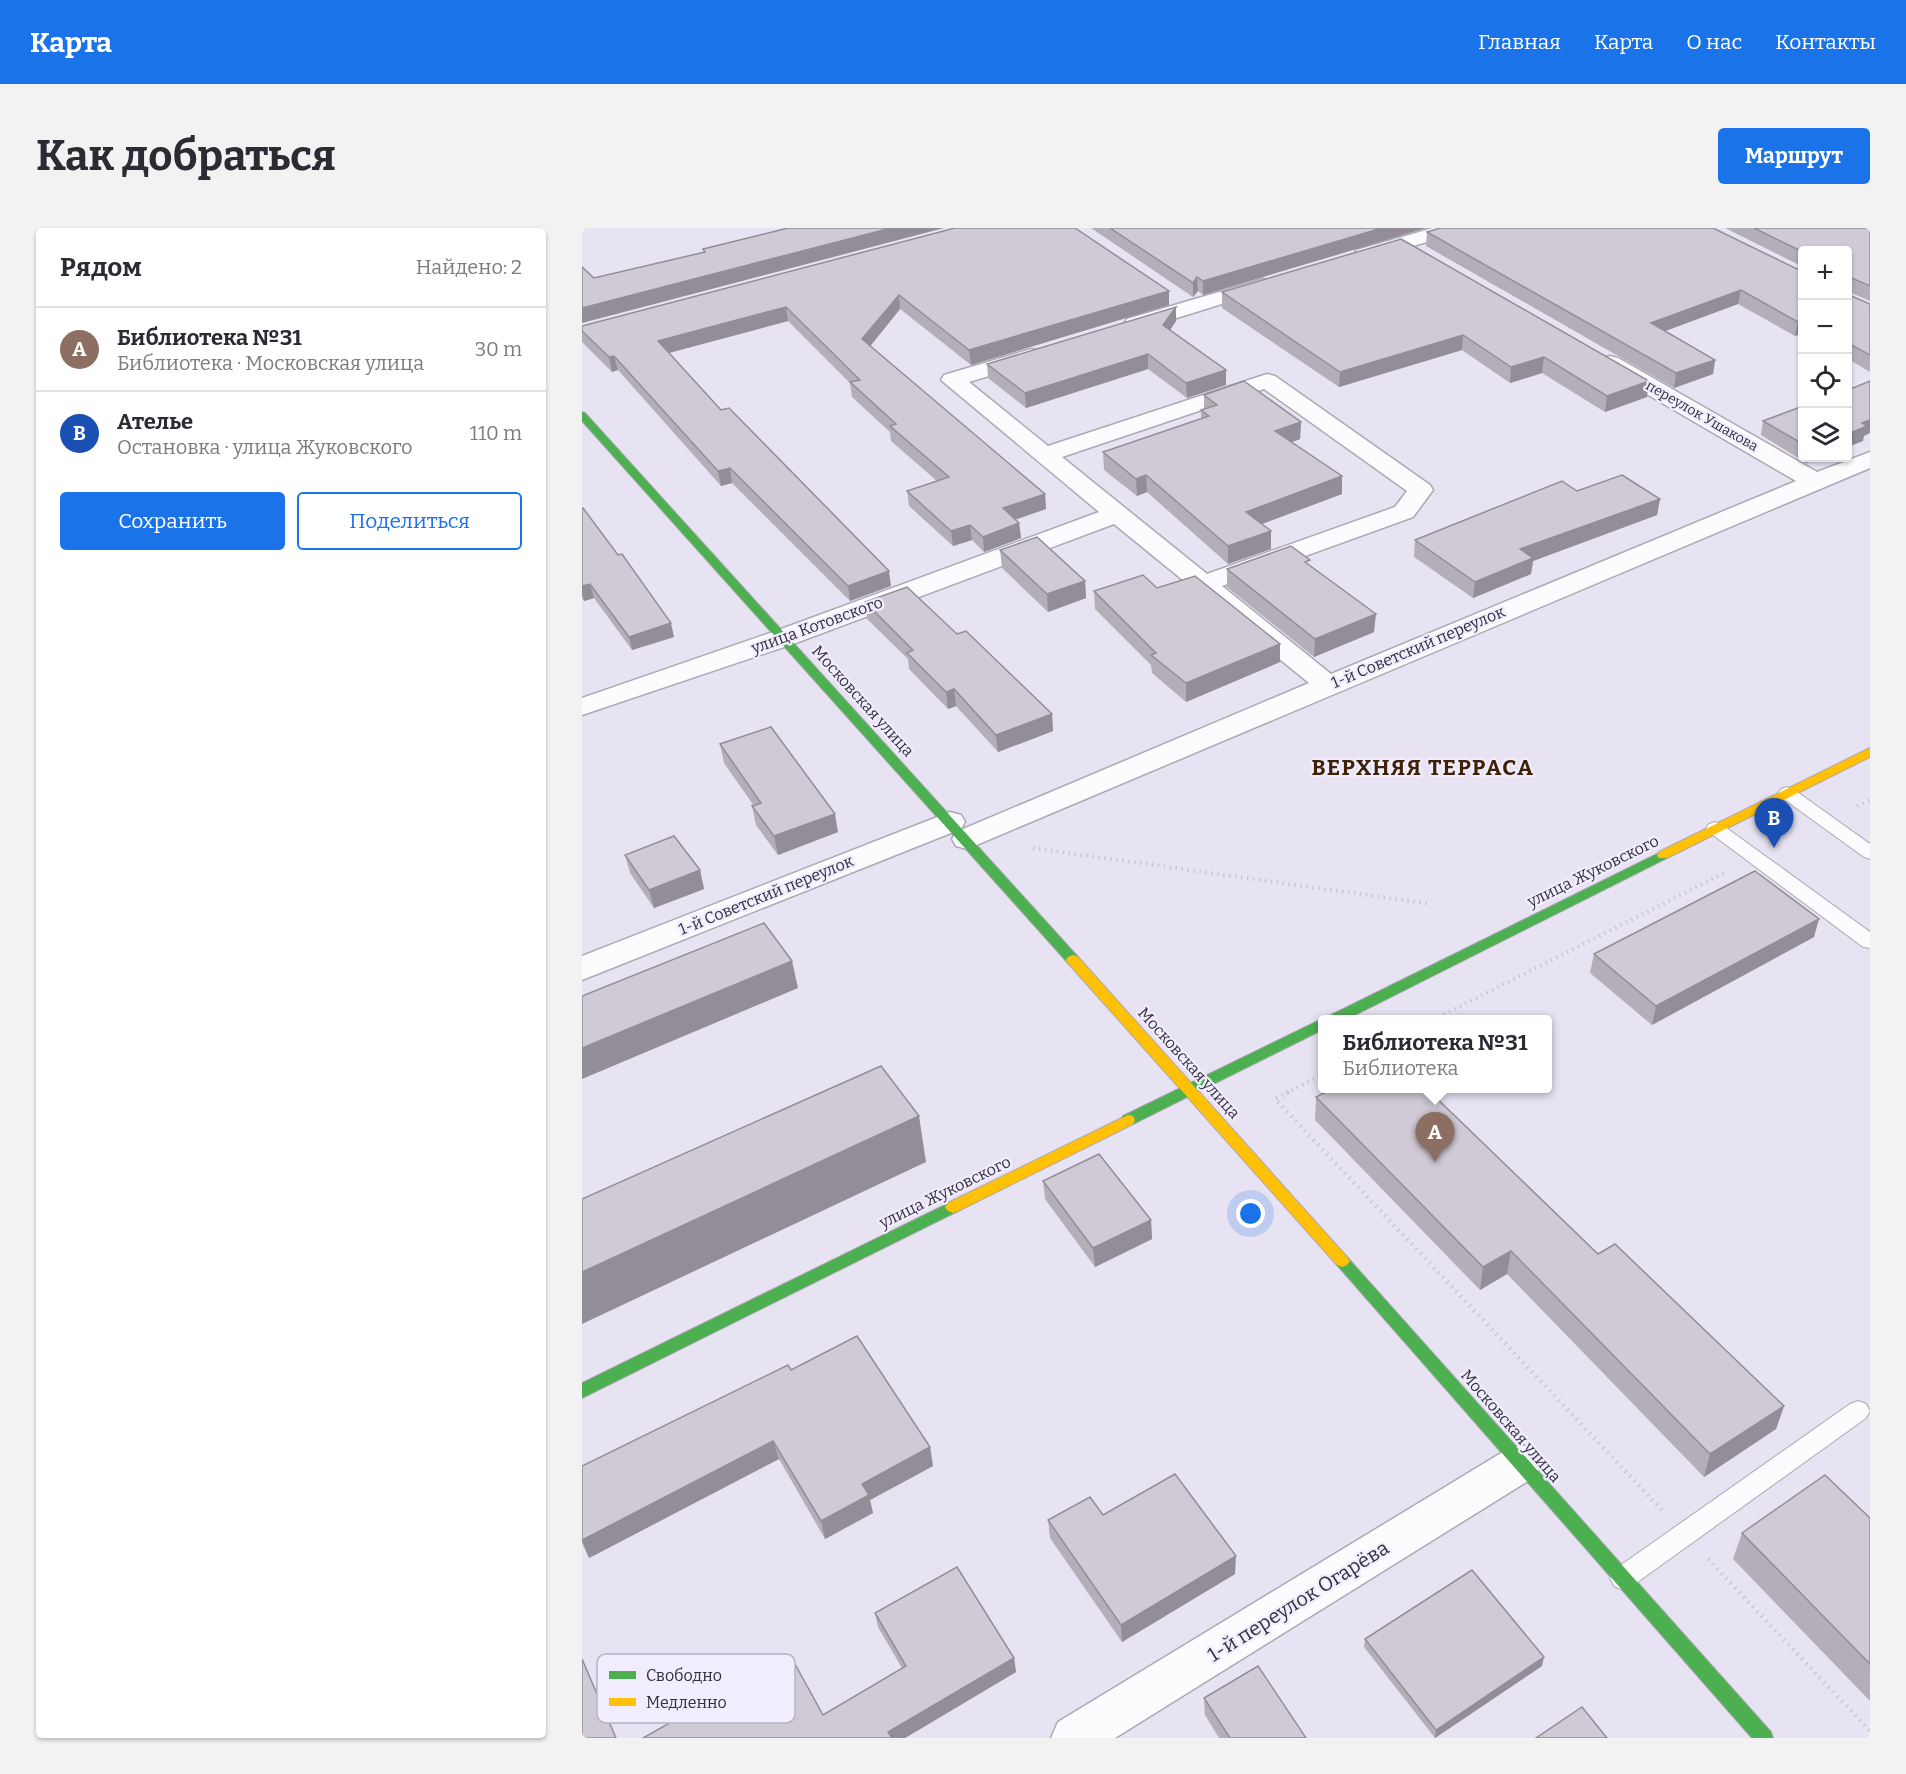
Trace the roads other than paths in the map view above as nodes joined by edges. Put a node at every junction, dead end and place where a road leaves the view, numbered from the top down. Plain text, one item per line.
1 (1455, 228) edge
2 (1401, 243) junction
3 (1346, 260) edge
4 (1432, 261) edge
5 (1279, 280) edge
6 (1171, 294) dead end
7 (1190, 307) junction
8 (1111, 332) edge
9 (1054, 349) edge
10 (1588, 351) edge
11 (582, 415) edge
12 (1044, 455) junction
13 (1870, 459) edge
14 (1816, 482) junction
15 (1117, 514) junction
16 (1204, 584) junction
17 (783, 638) junction
18 (1328, 684) junction
19 (582, 707) edge
20 (1870, 752) edge
21 (1787, 793) junction
22 (1715, 828) junction
23 (958, 830) junction
24 (1870, 853) edge
25 (1870, 942) edge
26 (582, 969) edge
27 (1342, 1015) edge
28 (1318, 1026) edge
29 (1190, 1089) junction
30 (582, 1391) edge
31 (1858, 1411) dead end
32 (1521, 1463) junction
33 (1623, 1578) junction
34 (1074, 1738) edge
35 (1764, 1738) edge

1 - 2 street
2 - 3 street
2 - 4 street
5 - 7 street
6 - 7 street
7 - 8 street
9 - 12 street
10 - 14 street, переулок Ушакова
11 - 17 street, Московская улица
12 - 15 street
12 - 16 street
13 - 14 street, 1-й Советский переулок
14 - 18 street, 1-й Советский переулок
15 - 16 street
15 - 17 street, улица Котовского
16 - 18 street
17 - 19 street, улица Котовского
17 - 23 street, Московская улица
18 - 23 street, 1-й Советский переулок
20 - 21 street, улица Жуковского
21 - 22 street, улица Жуковского
21 - 24 lane
22 - 25 lane
22 - 27 street, улица Жуковского
23 - 26 street, 1-й Советский переулок
23 - 29 street, Московская улица
28 - 29 street, улица Жуковского
29 - 30 street, улица Жуковского
29 - 32 street, Московская улица
31 - 33 lane
32 - 33 street, Московская улица
32 - 34 street, 1-й переулок Огарёва
33 - 35 street, Московская улица

